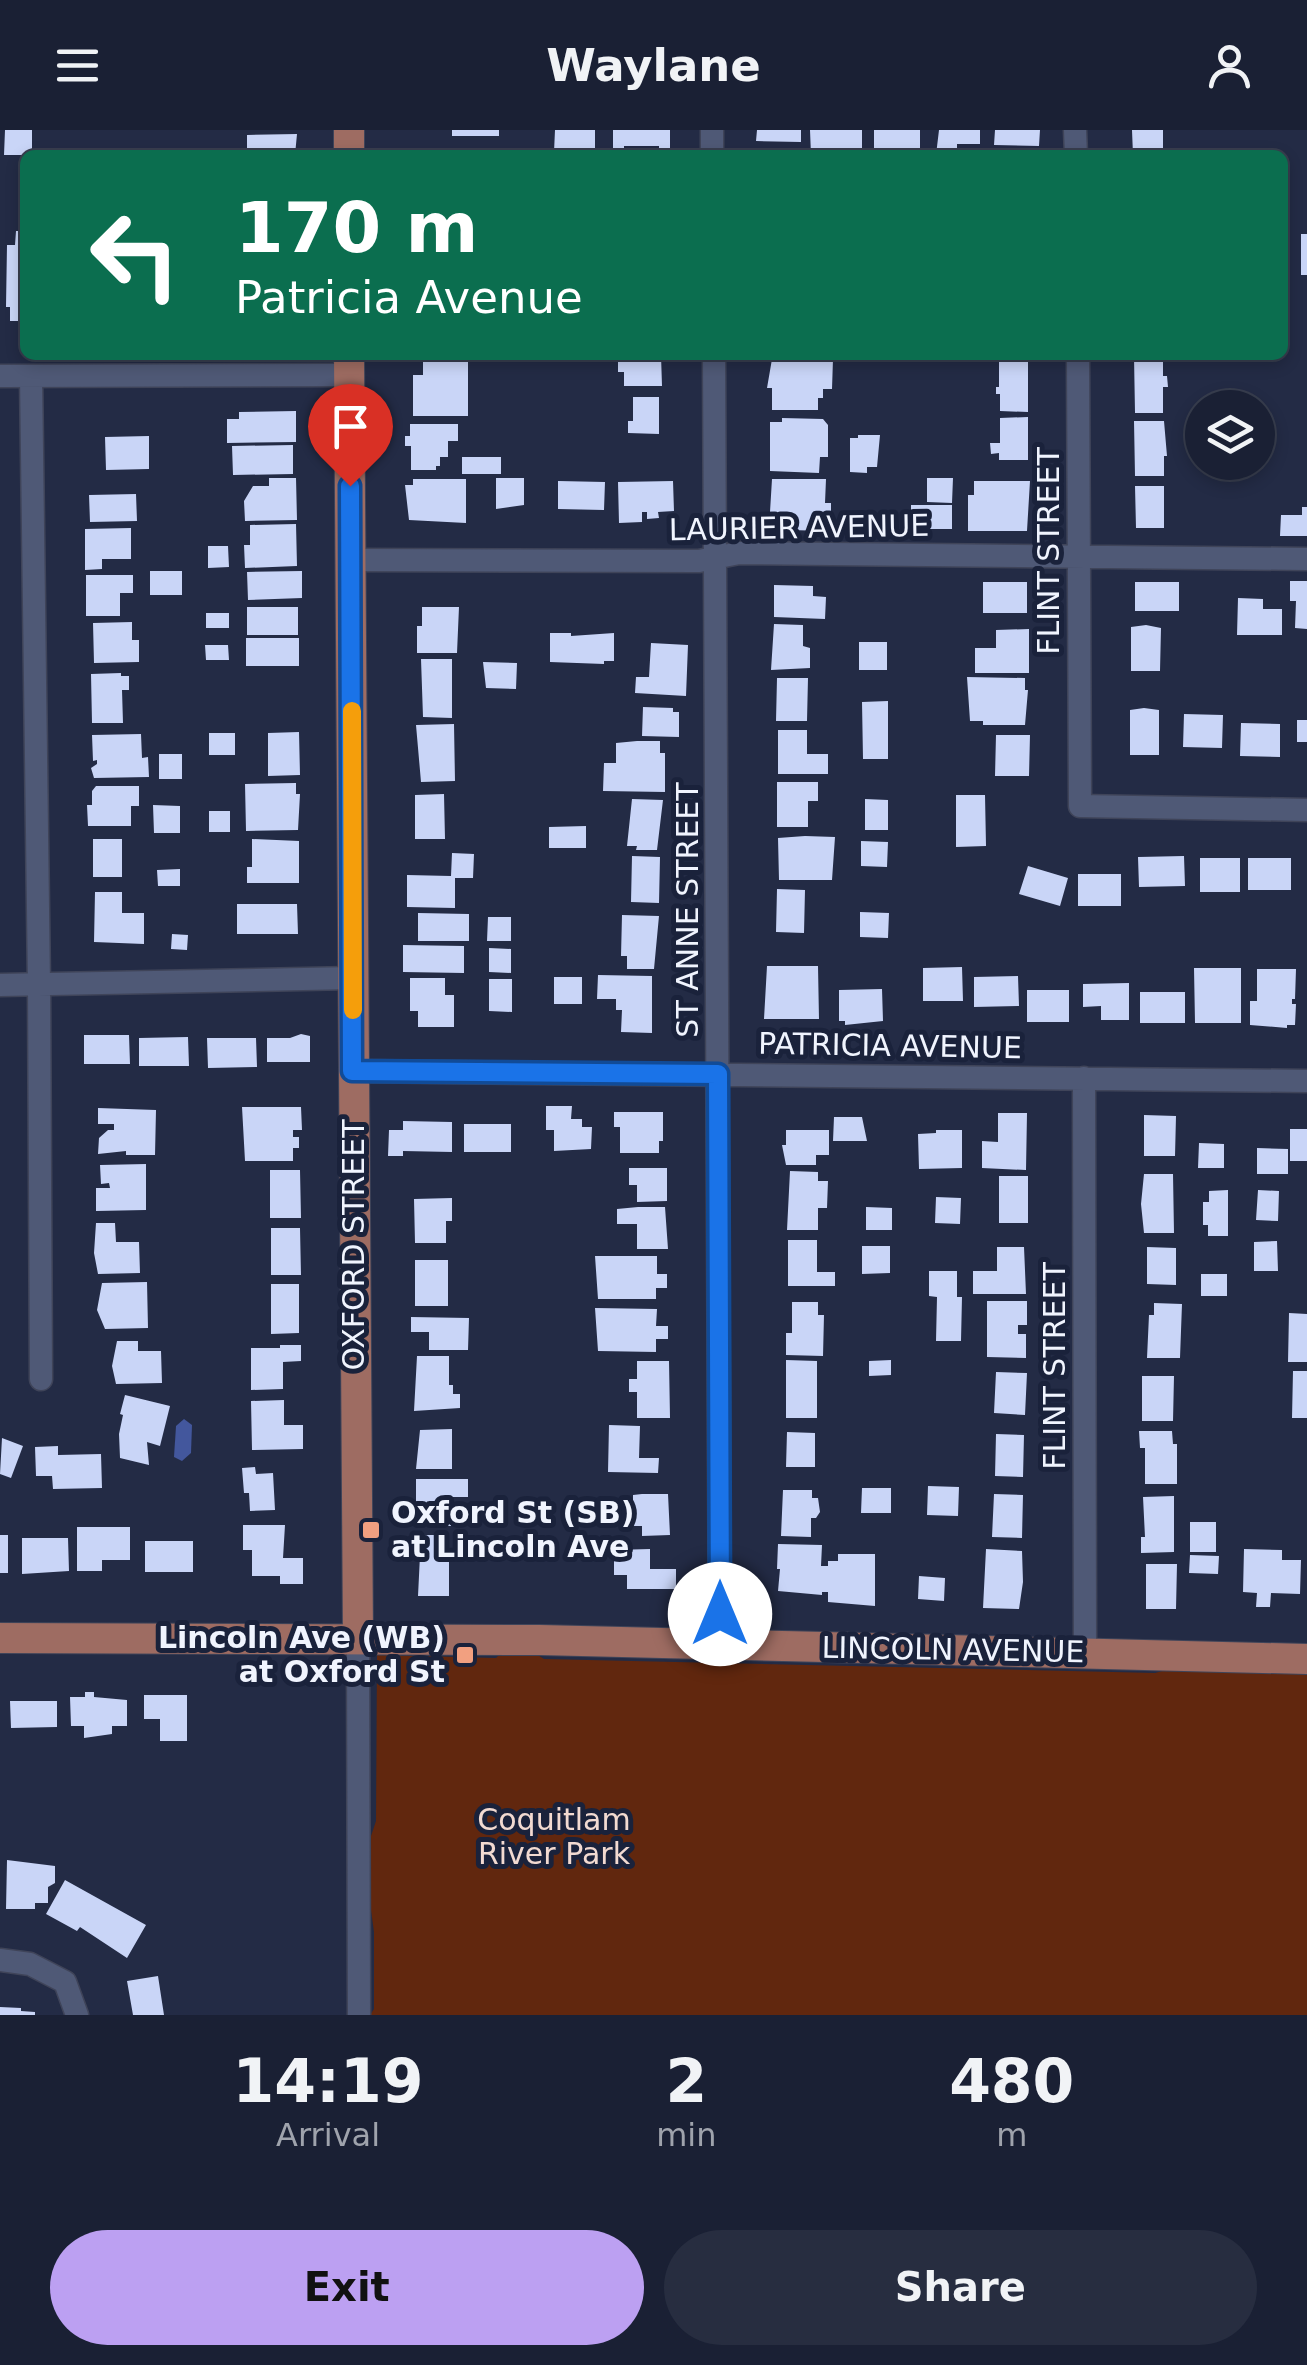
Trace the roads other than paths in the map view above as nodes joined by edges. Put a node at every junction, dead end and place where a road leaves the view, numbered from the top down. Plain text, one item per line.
1 (714, 360) edge
2 (1078, 360) edge
3 (349, 365) edge
4 (0, 376) edge
5 (30, 376) junction
6 (1080, 556) junction
7 (716, 558) junction
8 (1307, 559) edge
9 (351, 560) junction
10 (1307, 810) edge
11 (353, 978) junction
12 (39, 984) junction
13 (0, 985) edge
14 (352, 1071) junction
15 (718, 1074) junction
16 (1084, 1078) junction
17 (1307, 1081) edge
18 (40, 1379) dead end
19 (0, 1638) edge
20 (358, 1638) junction
21 (720, 1645) junction
22 (1085, 1653) junction
23 (1307, 1659) edge
24 (0, 1960) edge
25 (76, 2015) edge
26 (359, 2015) edge

1 - 7 street, ST ANNE STREET
2 - 6 street, FLINT STREET
3 - 5 street
3 - 9 main road, OXFORD STREET
4 - 5 street
5 - 12 street
6 - 7 street, LAURIER AVENUE
6 - 8 street, LAURIER AVENUE
6 - 10 street, FLINT STREET
7 - 9 street, LAURIER AVENUE
7 - 15 street, ST ANNE STREET
9 - 11 main road, OXFORD STREET
11 - 12 street
11 - 14 main road, OXFORD STREET
12 - 13 street
12 - 18 street
14 - 15 street, PATRICIA AVENUE
14 - 20 main road, OXFORD STREET
15 - 16 street, PATRICIA AVENUE
15 - 21 street, ST ANNE STREET
16 - 17 street, PATRICIA AVENUE
16 - 22 street, FLINT STREET
19 - 20 main road, LINCOLN AVENUE
20 - 21 main road, LINCOLN AVENUE
20 - 26 street, OXFORD STREET
21 - 22 main road, LINCOLN AVENUE
22 - 23 main road, LINCOLN AVENUE
24 - 25 street

